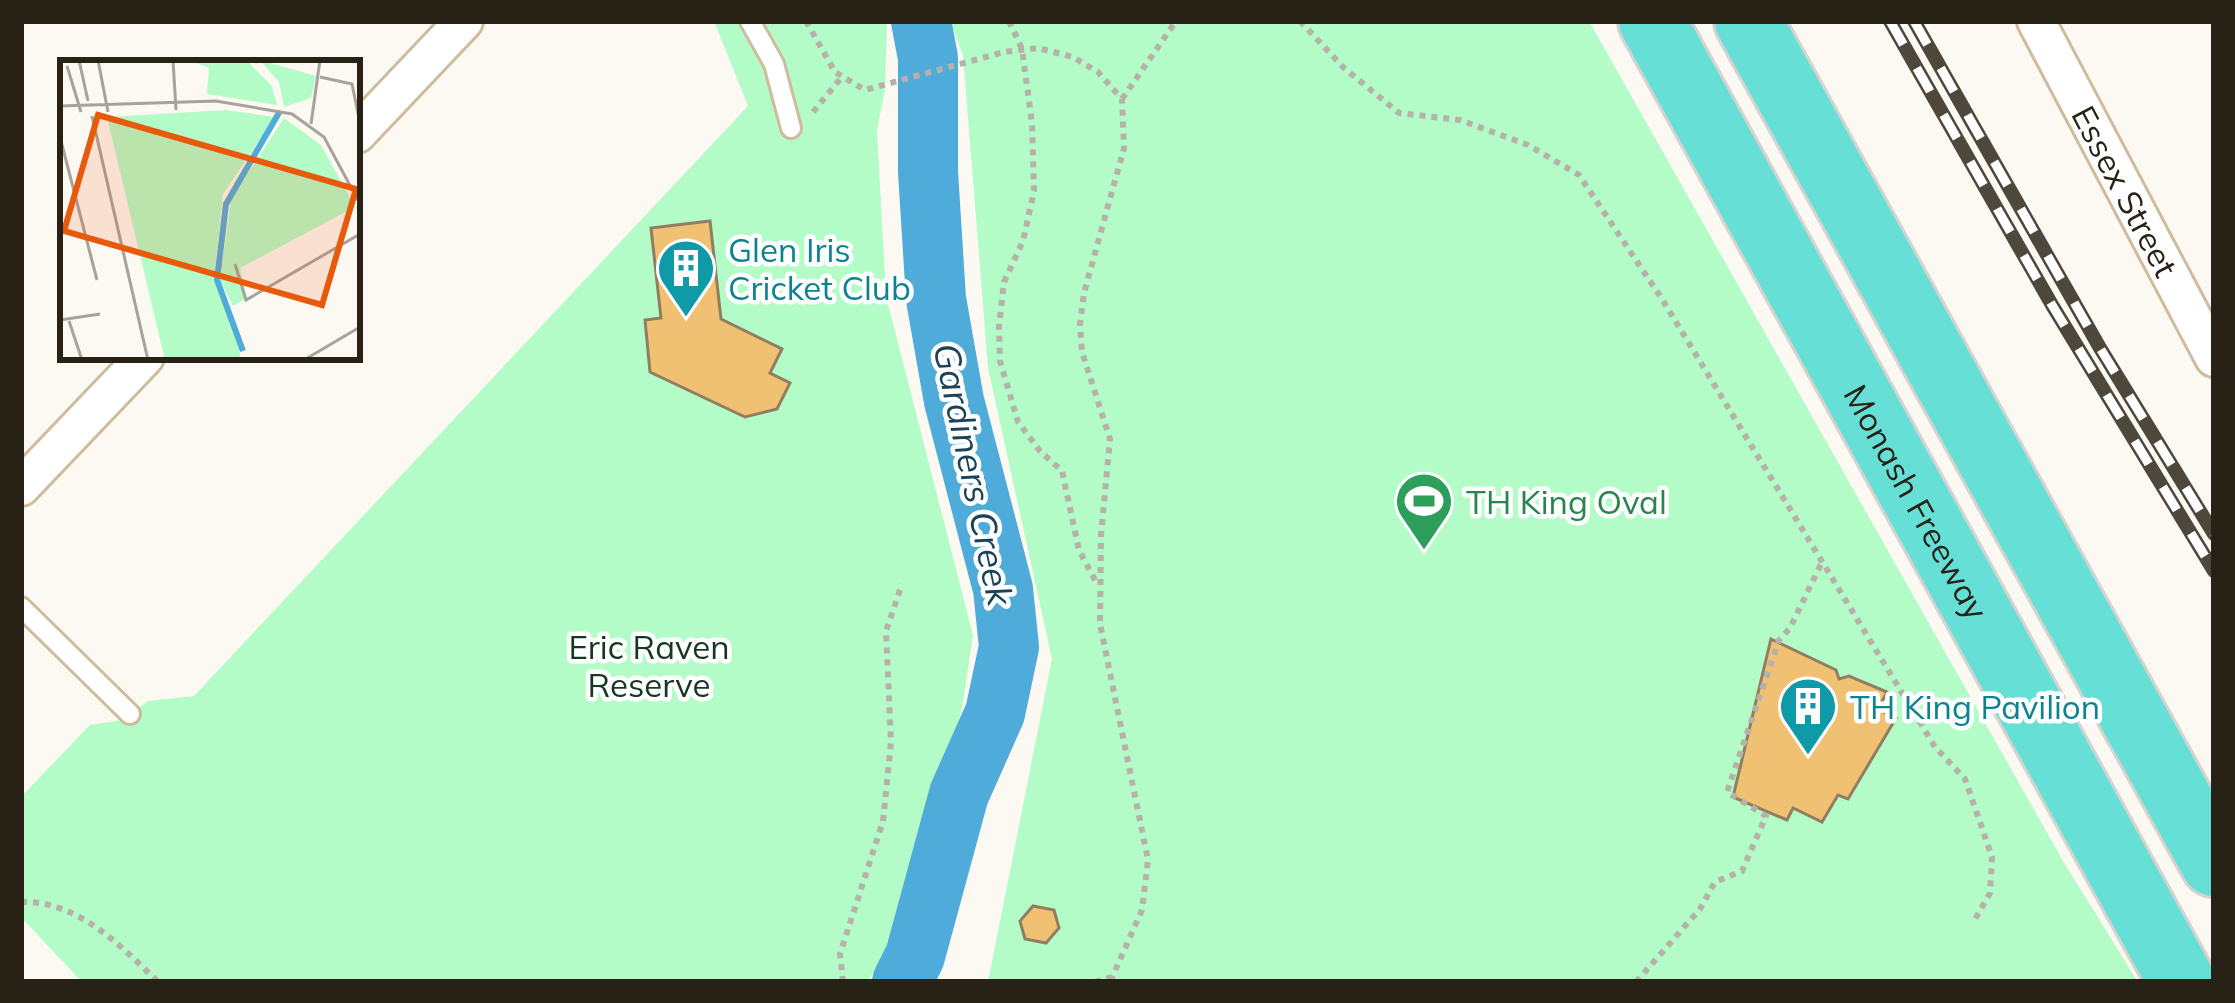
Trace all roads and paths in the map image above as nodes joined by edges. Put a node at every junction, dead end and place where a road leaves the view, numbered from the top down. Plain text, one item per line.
1 (464, 21) edge
2 (750, 21) edge
3 (806, 21) edge
4 (1009, 21) edge
5 (1176, 21) edge
6 (1300, 21) edge
7 (1652, 21) edge
8 (1748, 21) edge
9 (2036, 21) edge
10 (1022, 49) junction
11 (841, 78) junction
12 (1122, 99) junction
13 (791, 128) joint
14 (360, 131) edge
15 (2214, 358) edge
16 (142, 360) edge
17 (21, 487) edge
18 (1823, 560) junction
19 (902, 584) dead end
20 (1098, 586) junction
21 (21, 608) edge
22 (130, 714) dead end
23 (2214, 863) edge
24 (21, 902) edge
25 (1974, 920) dead end
26 (1111, 980) edge
27 (158, 982) edge
28 (843, 982) edge
29 (1095, 982) edge
30 (1636, 982) edge
31 (2182, 982) edge

1 - 14 street
2 - 13 lane
3 - 11 path
4 - 10 path
5 - 12 path
6 - 18 path
7 - 31 highway, Monash Freeway
8 - 23 highway
9 - 15 street, Essex Street
10 - 11 path
10 - 12 path
10 - 20 path
11 - 13 path
12 - 20 path
16 - 17 street
18 - 25 path
18 - 30 path
19 - 28 path
20 - 26 path
21 - 22 lane
24 - 27 path
26 - 29 path

